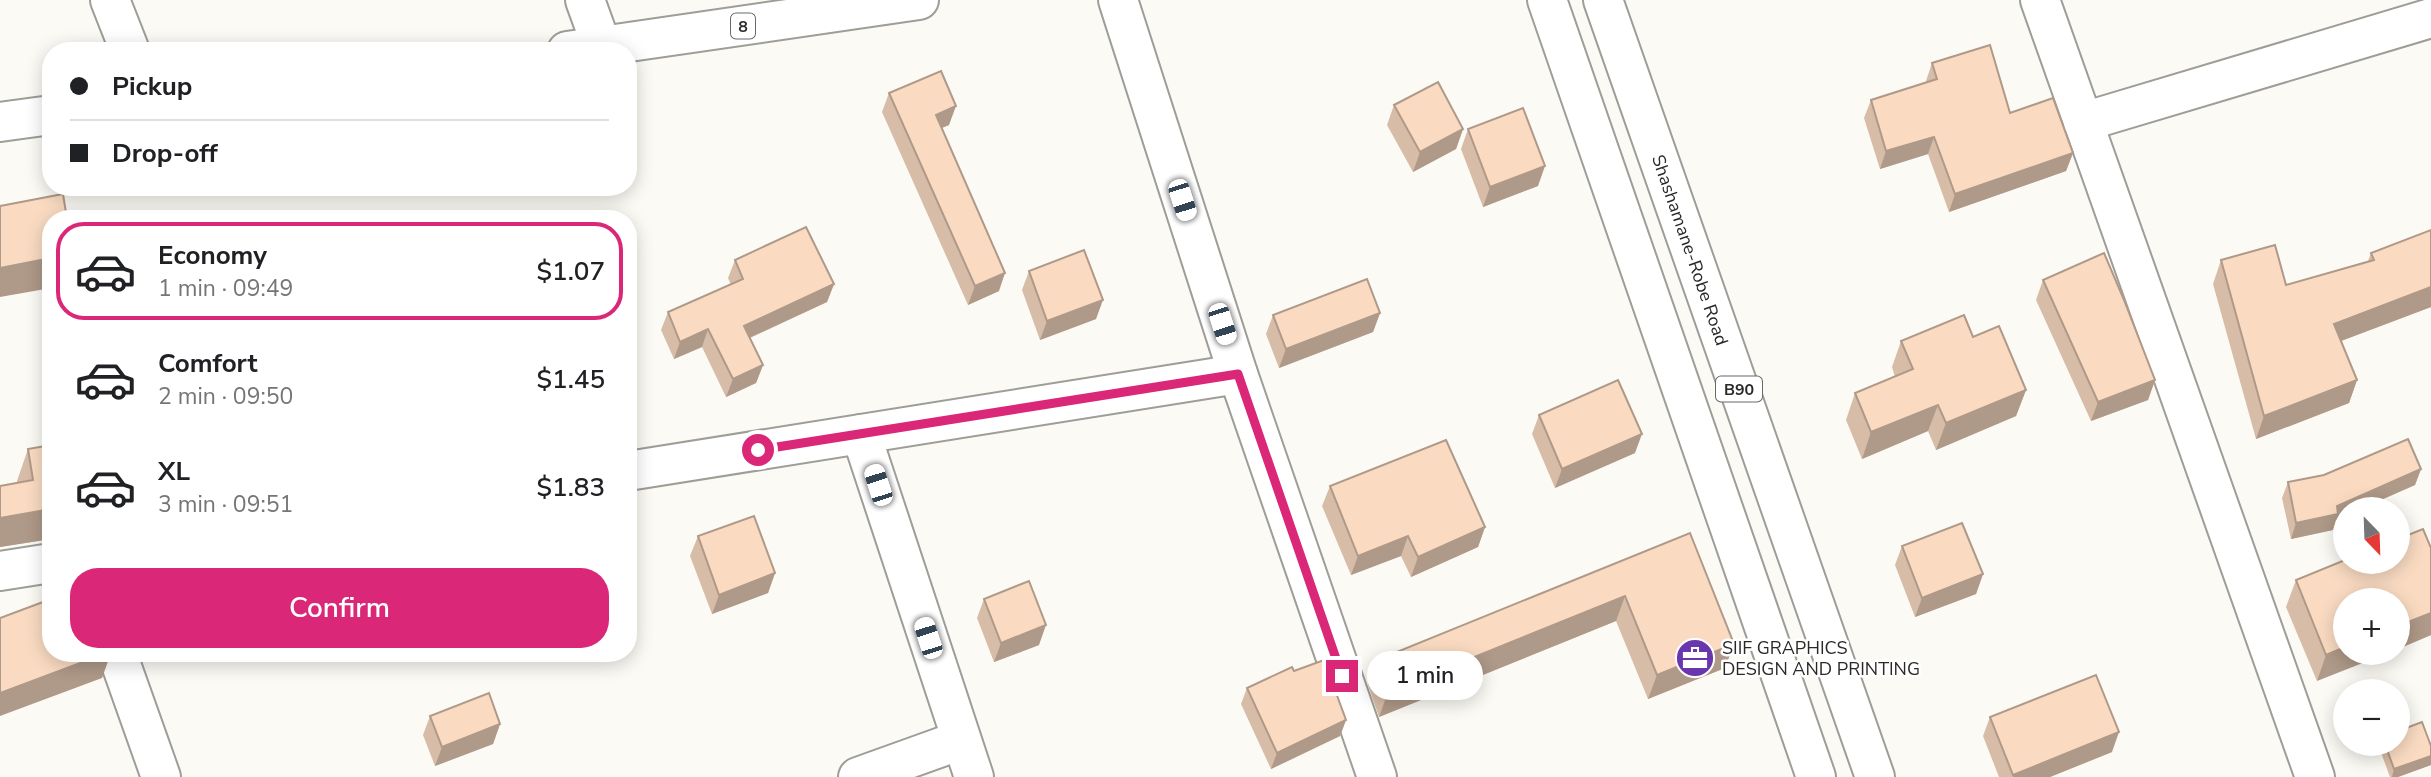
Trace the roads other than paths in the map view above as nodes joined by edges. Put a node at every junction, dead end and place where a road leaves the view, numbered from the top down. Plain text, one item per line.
1 (110, 0) edge
2 (585, 0) edge
3 (919, 0) edge
4 (1118, 0) edge
5 (1547, 0) edge
6 (1603, 0) edge
7 (2040, 0) edge
8 (2431, 18) edge
9 (126, 42) edge
10 (584, 42) edge
11 (632, 42) edge
12 (42, 116) edge
13 (0, 122) edge
14 (2083, 122) junction
15 (1238, 374) junction
16 (861, 434) junction
17 (637, 470) edge
18 (42, 564) edge
19 (0, 571) edge
20 (120, 662) edge
21 (961, 740) junction
22 (161, 777) edge
23 (858, 777) edge
24 (974, 777) edge
25 (1377, 777) edge
26 (1816, 777) edge
27 (1875, 777) edge
28 (2315, 777) edge

1 - 9 street
2 - 10 street
3 - 11 street, 8
4 - 15 street
5 - 26 street
6 - 27 street, Shashamane-Robe Road / B90
7 - 14 street
8 - 14 street
12 - 13 street
14 - 28 street
15 - 16 street
15 - 25 street
16 - 17 street
16 - 21 street
18 - 19 street
20 - 22 street
21 - 23 street
21 - 24 street

